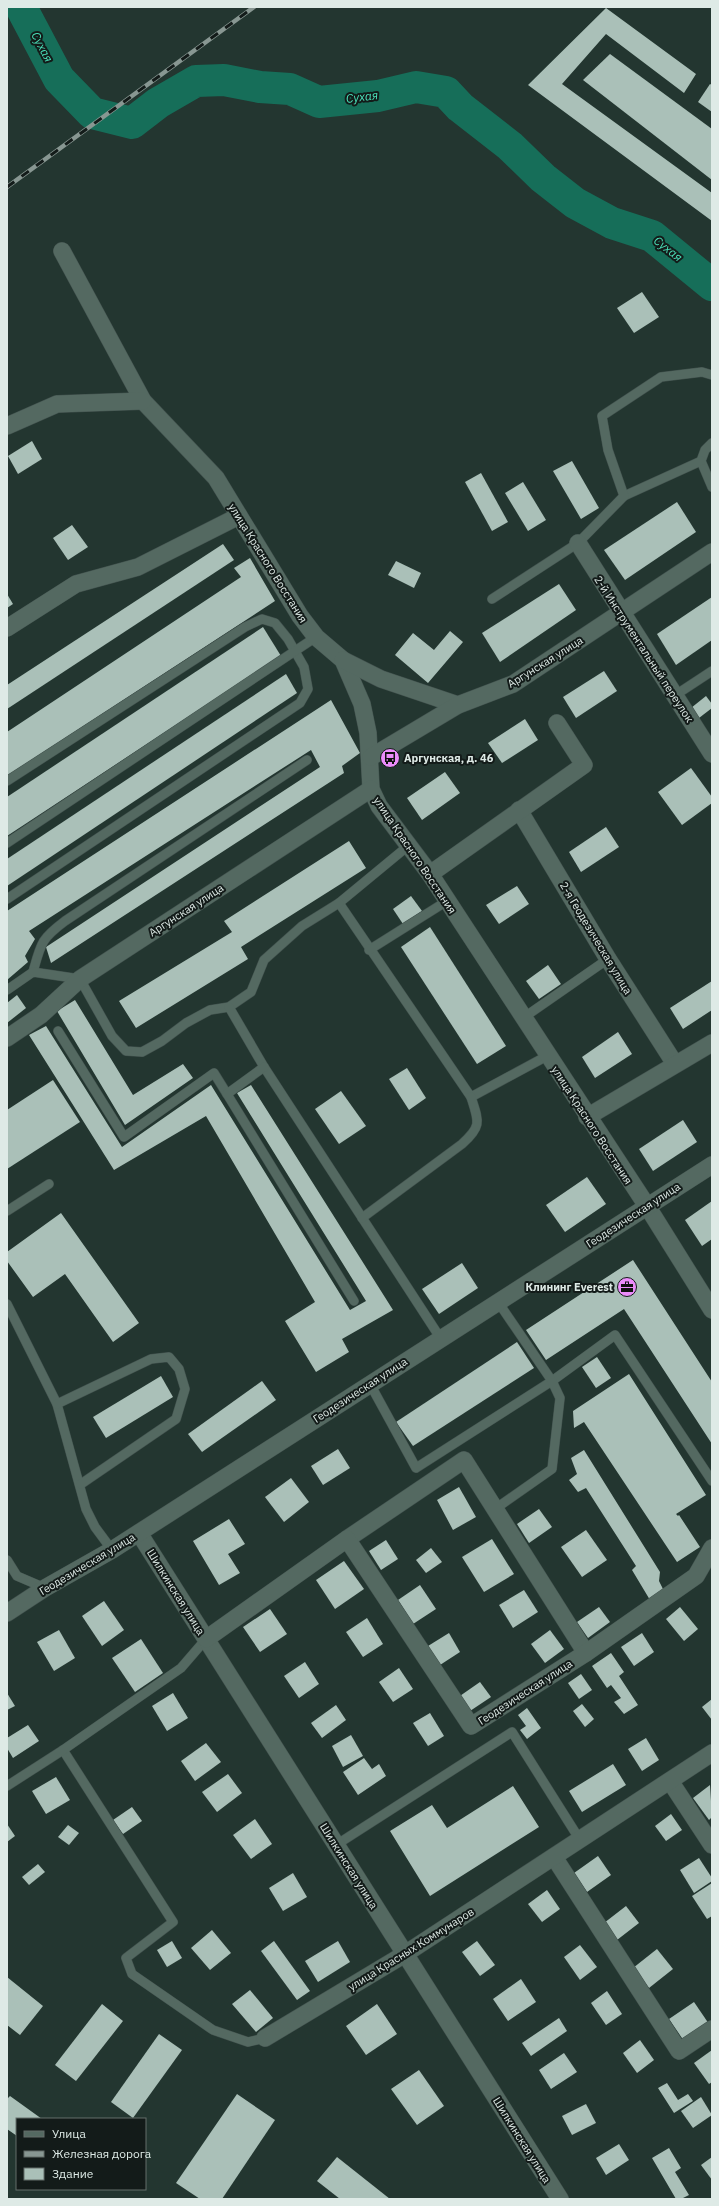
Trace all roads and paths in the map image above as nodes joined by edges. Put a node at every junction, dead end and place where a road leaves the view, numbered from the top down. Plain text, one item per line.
1 (62, 251) dead end
2 (712, 375) edge
3 (143, 401) junction
4 (7, 426) edge
5 (712, 443) edge
6 (701, 461) junction
7 (712, 487) edge
8 (624, 496) junction
9 (239, 516) junction
10 (578, 543) junction
11 (712, 552) edge
12 (492, 599) dead end
13 (621, 613) junction
14 (7, 628) edge
15 (316, 637) junction
16 (295, 652) junction
17 (343, 660) junction
18 (712, 671) edge
19 (674, 696) junction
20 (458, 705) junction
21 (557, 723) dead end
22 (712, 754) edge
23 (371, 757) junction
24 (307, 760) dead end
25 (7, 781) edge
26 (371, 789) junction
27 (519, 810) junction
28 (7, 843) edge
29 (408, 846) junction
30 (430, 874) junction
31 (7, 899) edge
32 (447, 901) junction
33 (339, 903) junction
34 (369, 950) junction
35 (608, 959) junction
36 (33, 972) junction
37 (80, 978) junction
38 (7, 990) edge
39 (229, 1007) junction
40 (523, 1018) junction
41 (58, 1031) dead end
42 (7, 1038) edge
43 (712, 1043) edge
44 (547, 1056) junction
45 (675, 1064) junction
46 (264, 1066) junction
47 (227, 1094) junction
48 (471, 1097) junction
49 (587, 1117) junction
50 (712, 1164) edge
51 (49, 1184) dead end
52 (647, 1206) junction
53 (7, 1211) edge
54 (362, 1218) junction
55 (354, 1301) dead end
56 (498, 1302) junction
57 (7, 1304) edge
58 (712, 1310) edge
59 (441, 1339) junction
60 (552, 1381) junction
61 (370, 1384) junction
62 (57, 1404) junction
63 (712, 1481) edge
64 (81, 1484) junction
65 (495, 1508) junction
66 (139, 1533) junction
67 (347, 1539) junction
68 (712, 1548) edge
69 (112, 1550) junction
70 (7, 1560) edge
71 (45, 1588) junction
72 (7, 1613) edge
73 (206, 1639) junction
74 (586, 1653) junction
75 (63, 1750) junction
76 (712, 1753) edge
77 (670, 1781) junction
78 (7, 1786) edge
79 (580, 1840) junction
80 (336, 1845) junction
81 (712, 1845) edge
82 (554, 1857) junction
83 (405, 1954) junction
84 (712, 2029) edge
85 (265, 2038) joint
86 (560, 2199) edge

1 - 3 street, улица Красного Восстания
2 - 8 lane
3 - 4 street
3 - 9 street, улица Красного Восстания
5 - 6 lane
6 - 7 lane
6 - 8 lane
8 - 10 lane
9 - 14 street
9 - 15 street, улица Красного Восстания
10 - 12 lane
10 - 13 street, 2-й Инструментальный переулок
11 - 13 street, Аргунская улица
13 - 19 street, 2-й Инструментальный переулок
13 - 20 street, Аргунская улица
15 - 16 lane
15 - 17 street, улица Красного Восстания
16 - 25 lane
16 - 28 lane
16 - 31 lane
17 - 20 street
17 - 23 street, улица Красного Восстания
18 - 19 lane
19 - 22 street, 2-й Инструментальный переулок
20 - 23 street, Аргунская улица
21 - 27 street
23 - 26 street, улица Красного Восстания
24 - 36 lane
26 - 29 street, улица Красного Восстания
26 - 37 street, Аргунская улица
27 - 30 street
27 - 35 street, 2-я Геодезическая улица
29 - 30 street, улица Красного Восстания
29 - 33 lane
30 - 32 street, улица Красного Восстания
32 - 34 lane
32 - 40 street, улица Красного Восстания
33 - 34 lane
33 - 39 lane
34 - 48 lane
35 - 40 lane
35 - 45 street, 2-я Геодезическая улица
36 - 37 lane
36 - 38 lane
37 - 39 lane
37 - 42 street, Аргунская улица
39 - 46 lane
40 - 44 street, улица Красного Восстания
41 - 47 lane
43 - 45 street
44 - 48 lane
44 - 49 street, улица Красного Восстания
45 - 49 street
46 - 47 lane
46 - 54 lane
47 - 55 lane
48 - 54 lane
49 - 52 street, улица Красного Восстания
50 - 52 street, Геодезическая улица
51 - 53 lane
52 - 56 street, Геодезическая улица
52 - 58 street, улица Красного Восстания
54 - 59 lane
56 - 59 street, Геодезическая улица
56 - 60 lane
57 - 62 lane
59 - 61 street, Геодезическая улица
60 - 61 lane
60 - 63 lane
60 - 65 lane
61 - 66 street, Геодезическая улица
62 - 64 lane
62 - 64 lane
64 - 69 lane
65 - 67 street
65 - 74 street
66 - 69 street, Геодезическая улица
66 - 73 street, Шилкинская улица
67 - 73 street
67 - 74 street, Геодезическая улица
68 - 74 street, Геодезическая улица
69 - 71 street, Геодезическая улица
70 - 71 lane
71 - 72 street, Геодезическая улица
73 - 75 lane
73 - 80 street, Шилкинская улица
75 - 78 lane
75 - 85 lane
76 - 77 street, улица Красных Коммунаров
77 - 79 street, улица Красных Коммунаров
77 - 81 street
79 - 80 lane
79 - 82 street, улица Красных Коммунаров
80 - 83 street, Шилкинская улица
82 - 83 street, улица Красных Коммунаров
82 - 84 street
83 - 85 street, улица Красных Коммунаров
83 - 86 street, Шилкинская улица

